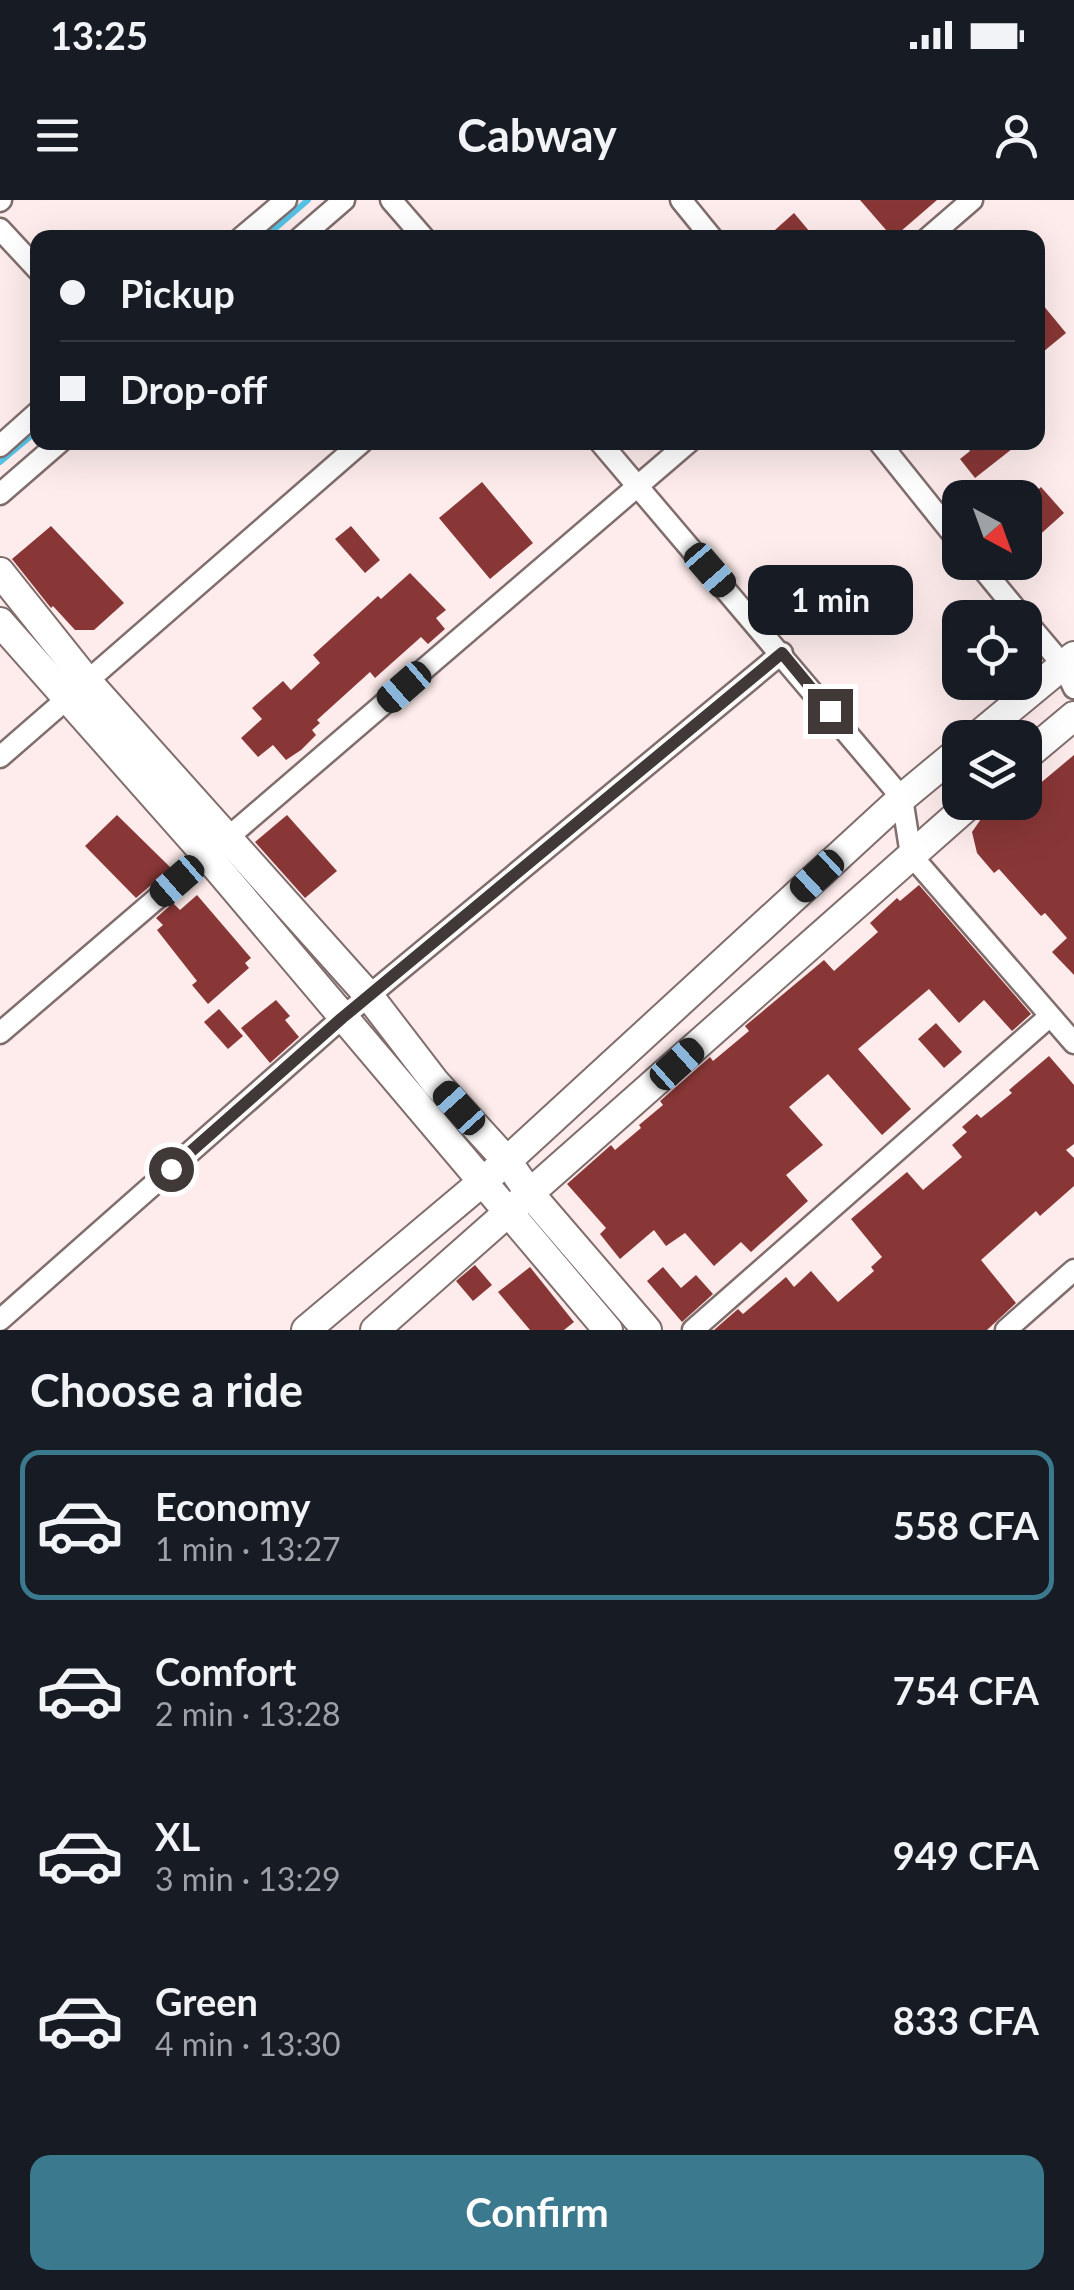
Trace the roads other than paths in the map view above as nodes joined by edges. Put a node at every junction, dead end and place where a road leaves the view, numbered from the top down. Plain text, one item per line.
1 (286, 200) edge
2 (344, 200) edge
3 (391, 200) edge
4 (681, 200) edge
5 (972, 200) edge
6 (0, 229) edge
7 (250, 230) edge
8 (309, 230) edge
9 (417, 230) edge
10 (705, 230) edge
11 (937, 230) edge
12 (30, 261) edge
13 (30, 419) edge
14 (0, 446) edge
15 (51, 450) edge
16 (353, 450) edge
17 (607, 450) edge
18 (680, 450) edge
19 (885, 450) edge
20 (638, 487) junction
21 (0, 494) edge
22 (942, 520) edge
23 (0, 572) edge
24 (992, 580) edge
25 (1008, 600) edge
26 (0, 622) edge
27 (1042, 639) edge
28 (782, 653) junction
29 (1070, 670) edge
30 (77, 691) junction
31 (1074, 716) edge
32 (1000, 720) edge
33 (1042, 743) edge
34 (0, 758) edge
35 (942, 765) edge
36 (902, 798) junction
37 (951, 820) edge
38 (218, 847) junction
39 (911, 855) junction
40 (369, 996) junction
41 (1050, 1016) junction
42 (342, 1018) junction
43 (0, 1033) edge
44 (1074, 1043) edge
45 (507, 1161) junction
46 (480, 1181) junction
47 (531, 1194) junction
48 (508, 1215) junction
49 (1074, 1270) edge
50 (0, 1320) edge
51 (306, 1330) edge
52 (375, 1330) edge
53 (608, 1330) edge
54 (647, 1330) edge
55 (693, 1330) edge
56 (1006, 1330) edge

1 - 7 street
2 - 8 street
3 - 9 street
4 - 10 street
5 - 11 street
6 - 12 street
13 - 14 street
15 - 21 street
16 - 30 street
17 - 20 street
18 - 20 street
19 - 22 street
20 - 28 street
20 - 38 street
23 - 30 street
24 - 25 street
26 - 30 street
27 - 29 street
28 - 36 street
28 - 40 street
29 - 32 street
30 - 34 street
30 - 38 street
31 - 33 street
35 - 36 street
36 - 39 street
36 - 45 street
37 - 39 street
38 - 40 street
38 - 42 street
38 - 43 street
39 - 41 street
39 - 47 street
40 - 42 street
40 - 45 street
41 - 44 street
41 - 55 street
42 - 46 street
42 - 50 street
45 - 46 street
45 - 47 street
46 - 48 street
46 - 51 street
47 - 48 street
47 - 54 street
48 - 52 street
48 - 53 street
49 - 56 street

